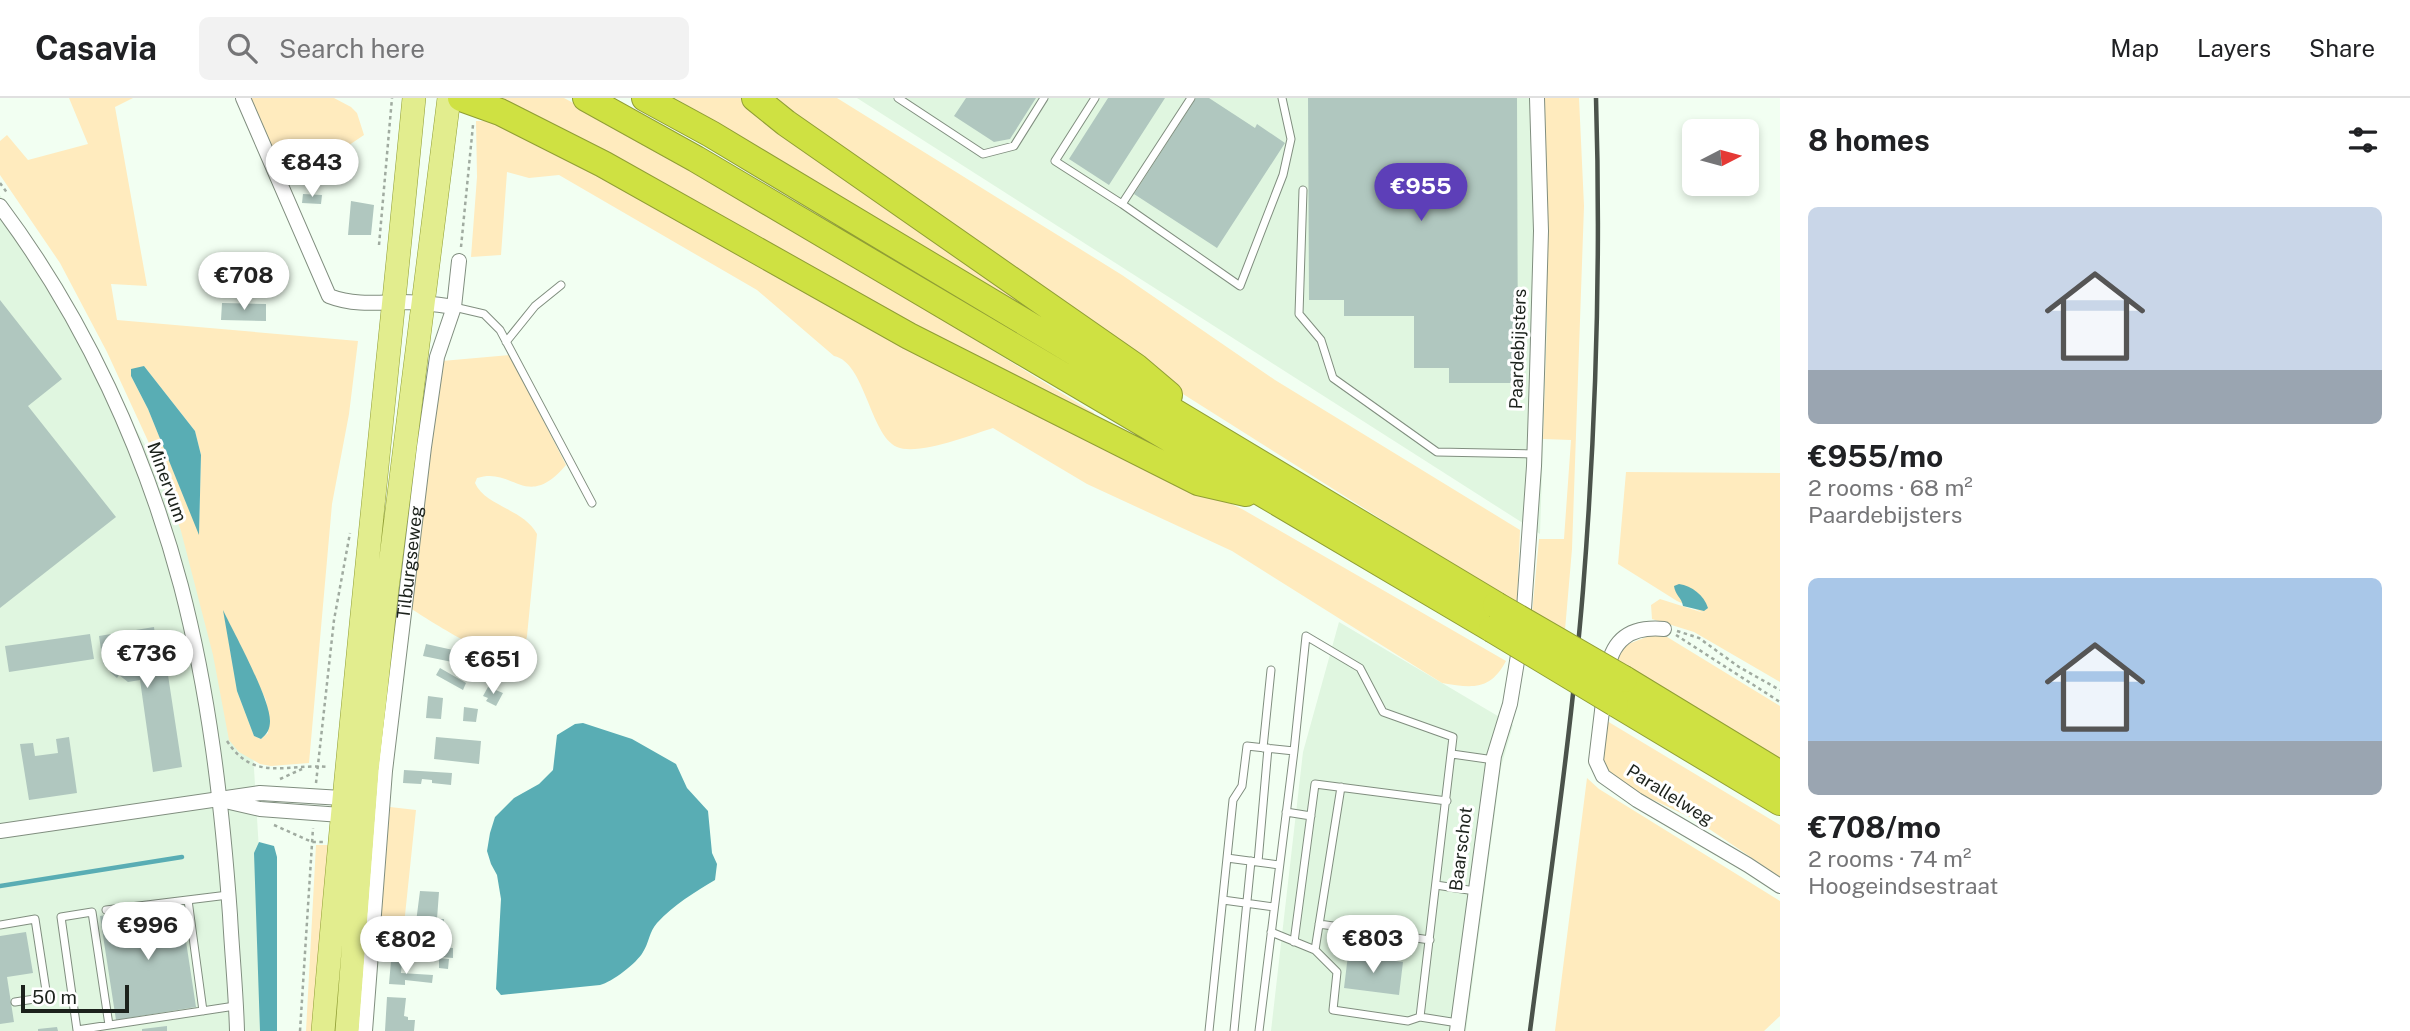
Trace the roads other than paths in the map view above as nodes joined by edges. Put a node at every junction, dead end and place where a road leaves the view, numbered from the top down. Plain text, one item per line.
1 (243, 98) edge
2 (414, 98) edge
3 (586, 98) edge
4 (645, 98) edge
5 (755, 98) edge
6 (898, 98) edge
7 (1044, 98) edge
8 (1095, 98) edge
9 (1191, 98) edge
10 (1282, 98) edge
11 (1537, 98) edge
12 (461, 99) edge
13 (1303, 190) dead end
14 (1122, 204) junction
15 (0, 206) edge
16 (459, 261) road end
17 (561, 285) dead end
18 (395, 302) junction
19 (423, 303) junction
20 (454, 307) junction
21 (506, 342) junction
22 (1223, 442) junction
23 (1534, 454) junction
24 (1275, 500) junction
25 (592, 503) dead end
26 (1494, 617) junction
27 (1664, 629) road end
28 (1271, 670) dead end
29 (1516, 675) joint
30 (1620, 691) junction
31 (1266, 748) junction
32 (1293, 751) junction
33 (1452, 754) junction
34 (1493, 760) junction
35 (1780, 774) edge
36 (1341, 787) junction
37 (220, 800) junction
38 (1447, 801) junction
39 (1780, 802) edge
40 (342, 806) junction
41 (364, 809) junction
42 (1286, 812) junction
43 (1311, 816) junction
44 (0, 831) edge
45 (1227, 858) junction
46 (1254, 862) junction
47 (1279, 865) junction
48 (1436, 885) junction
49 (1780, 886) edge
50 (1475, 891) junction
51 (228, 895) junction
52 (188, 900) junction
53 (1223, 900) junction
54 (1247, 903) junction
55 (1274, 906) junction
56 (106, 910) dead end
57 (1319, 924) junction
58 (0, 925) edge
59 (1270, 932) junction
60 (1430, 940) junction
61 (1293, 942) junction
62 (1315, 950) junction
63 (15, 1002) dead end
64 (236, 1006) junction
65 (202, 1011) junction
66 (1420, 1017) junction
67 (109, 1025) junction
68 (1457, 1027) edge
69 (237, 1031) edge
70 (323, 1031) edge
71 (347, 1031) edge
72 (365, 1031) edge
73 (1209, 1031) edge
74 (1234, 1031) edge
75 (1259, 1031) edge

1 - 18 street
2 - 18 main road
3 - 24 highway
4 - 22 highway
5 - 22 highway
6 - 7 lane
8 - 14 lane
9 - 14 lane
10 - 14 lane
11 - 23 street, Paardebijsters
12 - 19 main road, Tilburgseweg
12 - 24 highway
13 - 23 lane
15 - 37 street, Minervum
16 - 20 street, Tilburgseweg
17 - 21 lane
18 - 19 street
18 - 40 main road
19 - 20 street
19 - 41 main road, Tilburgseweg
20 - 21 lane
20 - 72 street, Tilburgseweg
21 - 25 lane
22 - 26 highway
23 - 29 street, Paardebijsters
24 - 26 highway
26 - 30 highway, bridge
27 - 49 street, Parallelweg
28 - 31 lane
29 - 34 street, Baarschot
30 - 35 highway
30 - 39 highway
31 - 32 lane
31 - 45 lane
31 - 46 lane
32 - 33 lane
32 - 42 lane
33 - 34 lane
33 - 38 lane
34 - 50 street, Baarschot
36 - 38 lane
36 - 43 lane
36 - 57 lane
37 - 40 street
37 - 40 street
37 - 44 street
37 - 51 street, Minervum
38 - 48 lane
40 - 41 street
40 - 70 main road
41 - 71 main road, Tilburgseweg
42 - 43 lane
42 - 47 lane
43 - 61 lane
45 - 46 lane
45 - 53 lane
46 - 47 lane
46 - 54 lane
47 - 55 lane
48 - 50 lane
48 - 60 lane
50 - 68 street, Baarschot
51 - 52 lane
51 - 64 street, Minervum
52 - 56 lane
52 - 65 lane
53 - 54 lane
53 - 73 lane
54 - 55 lane
54 - 74 lane
55 - 59 lane
57 - 60 lane
57 - 62 lane
58 - 63 lane
59 - 61 lane
59 - 75 lane
60 - 66 lane
61 - 62 lane
62 - 66 lane
64 - 65 lane
64 - 69 street, Minervum
65 - 67 lane
66 - 68 lane
67 - 67 lane

